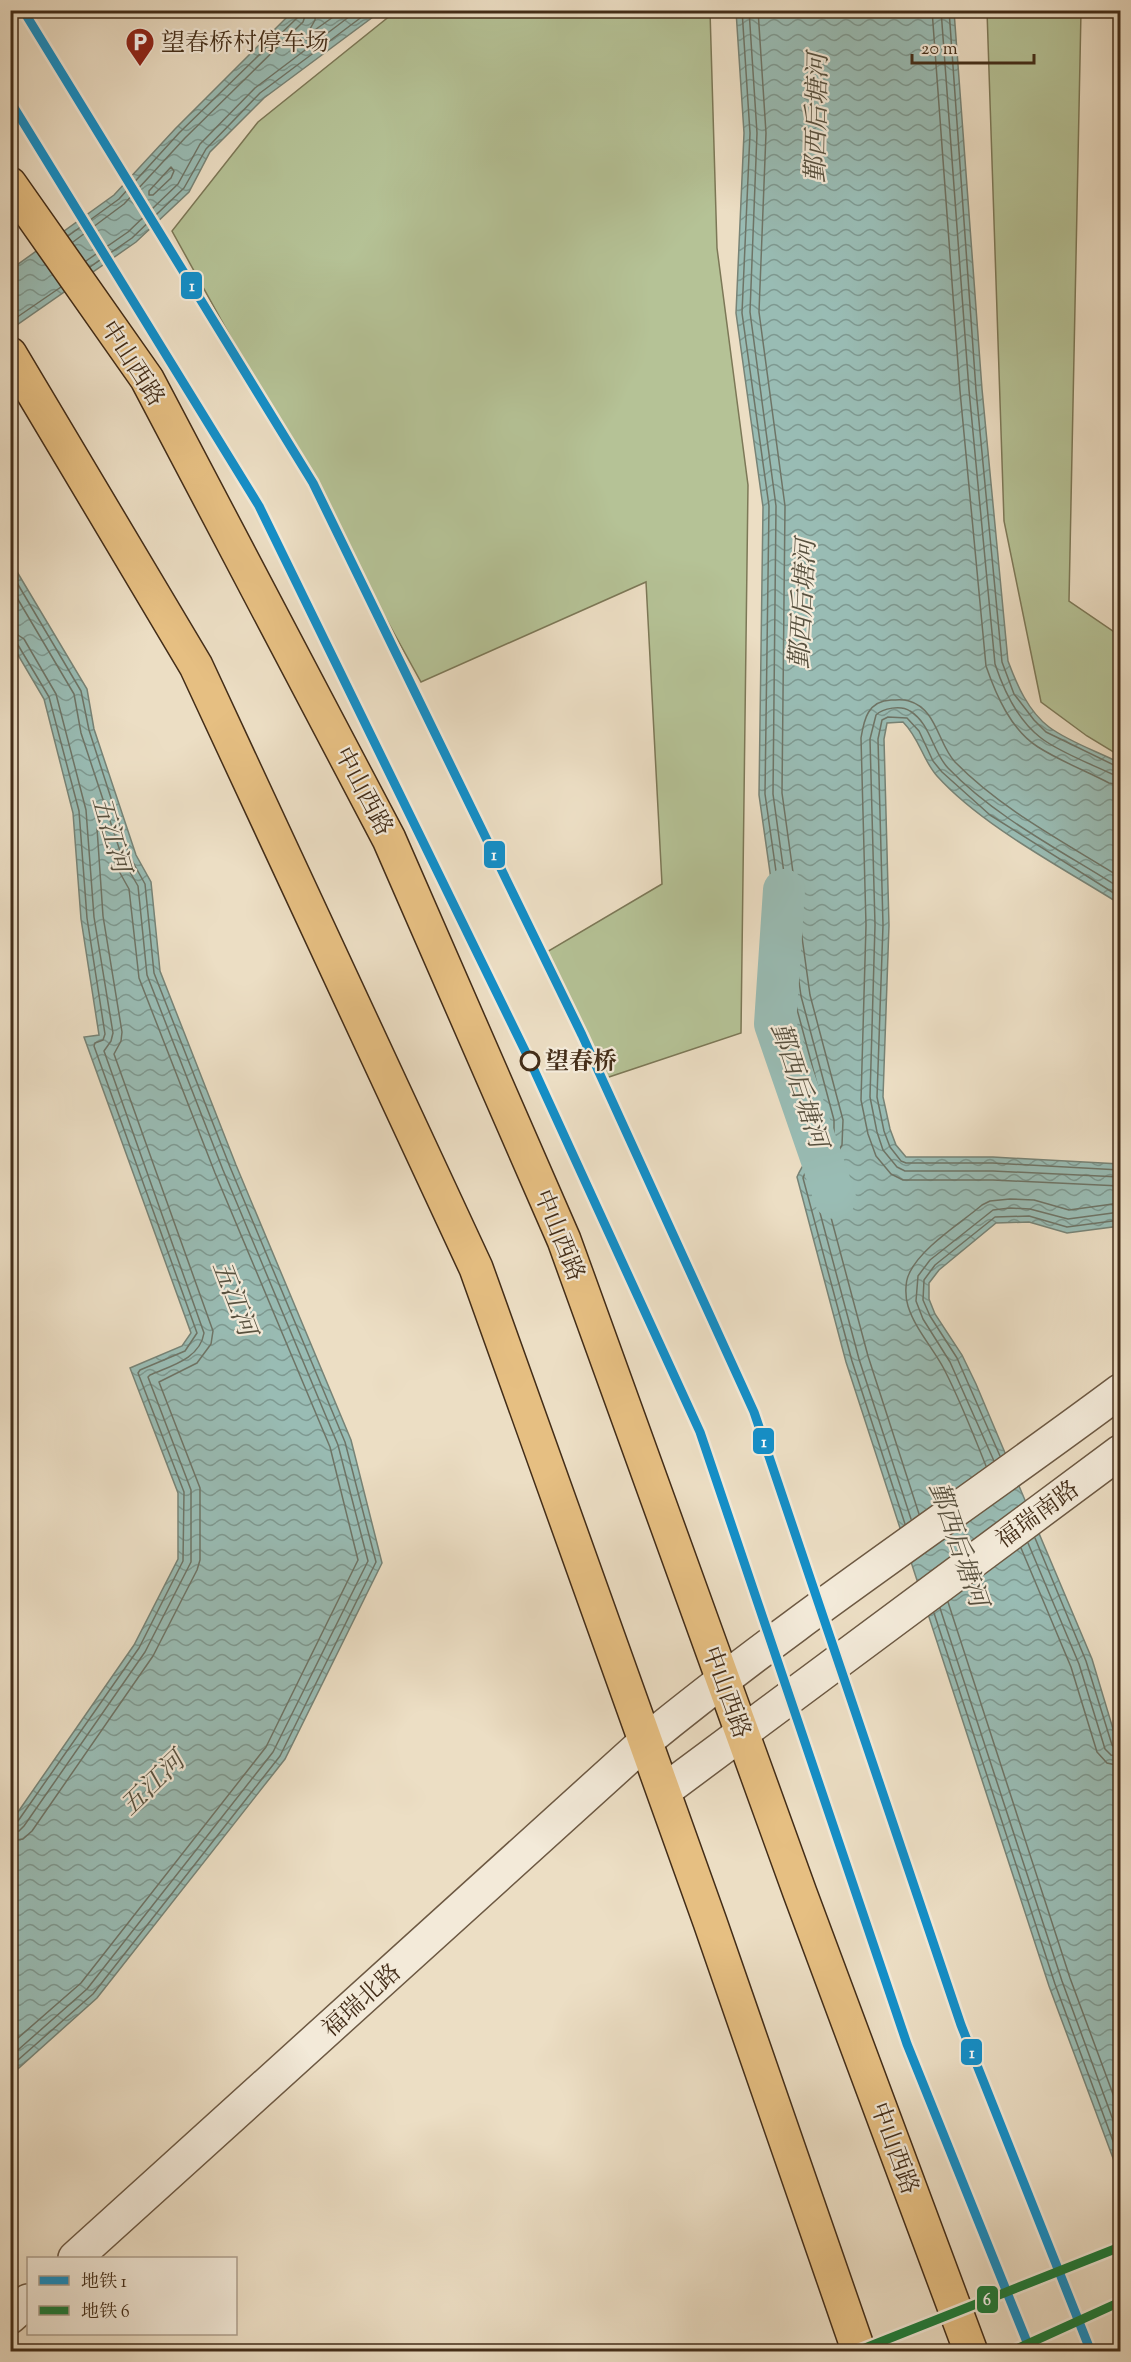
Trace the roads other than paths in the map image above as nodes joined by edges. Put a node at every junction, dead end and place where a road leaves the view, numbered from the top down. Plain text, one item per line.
1 (10, 184) edge
2 (10, 354) edge
3 (1120, 1390) edge
4 (1120, 1452) edge
5 (722, 1678) junction
6 (742, 1732) junction
7 (646, 1741) junction
8 (664, 1791) junction
9 (77, 2257) edge
10 (27, 2302) edge
11 (10, 2317) edge
12 (859, 2352) edge
13 (971, 2352) edge

1 - 5 main road, 中山西路
2 - 7 main road
3 - 5 street, 福瑞南路
4 - 6 street, 福瑞南路
5 - 6 main road, 中山西路
5 - 7 street
6 - 8 street, 福瑞南路
6 - 13 main road, 中山西路
7 - 8 main road
7 - 9 street, 福瑞北路
8 - 12 main road
10 - 11 street

